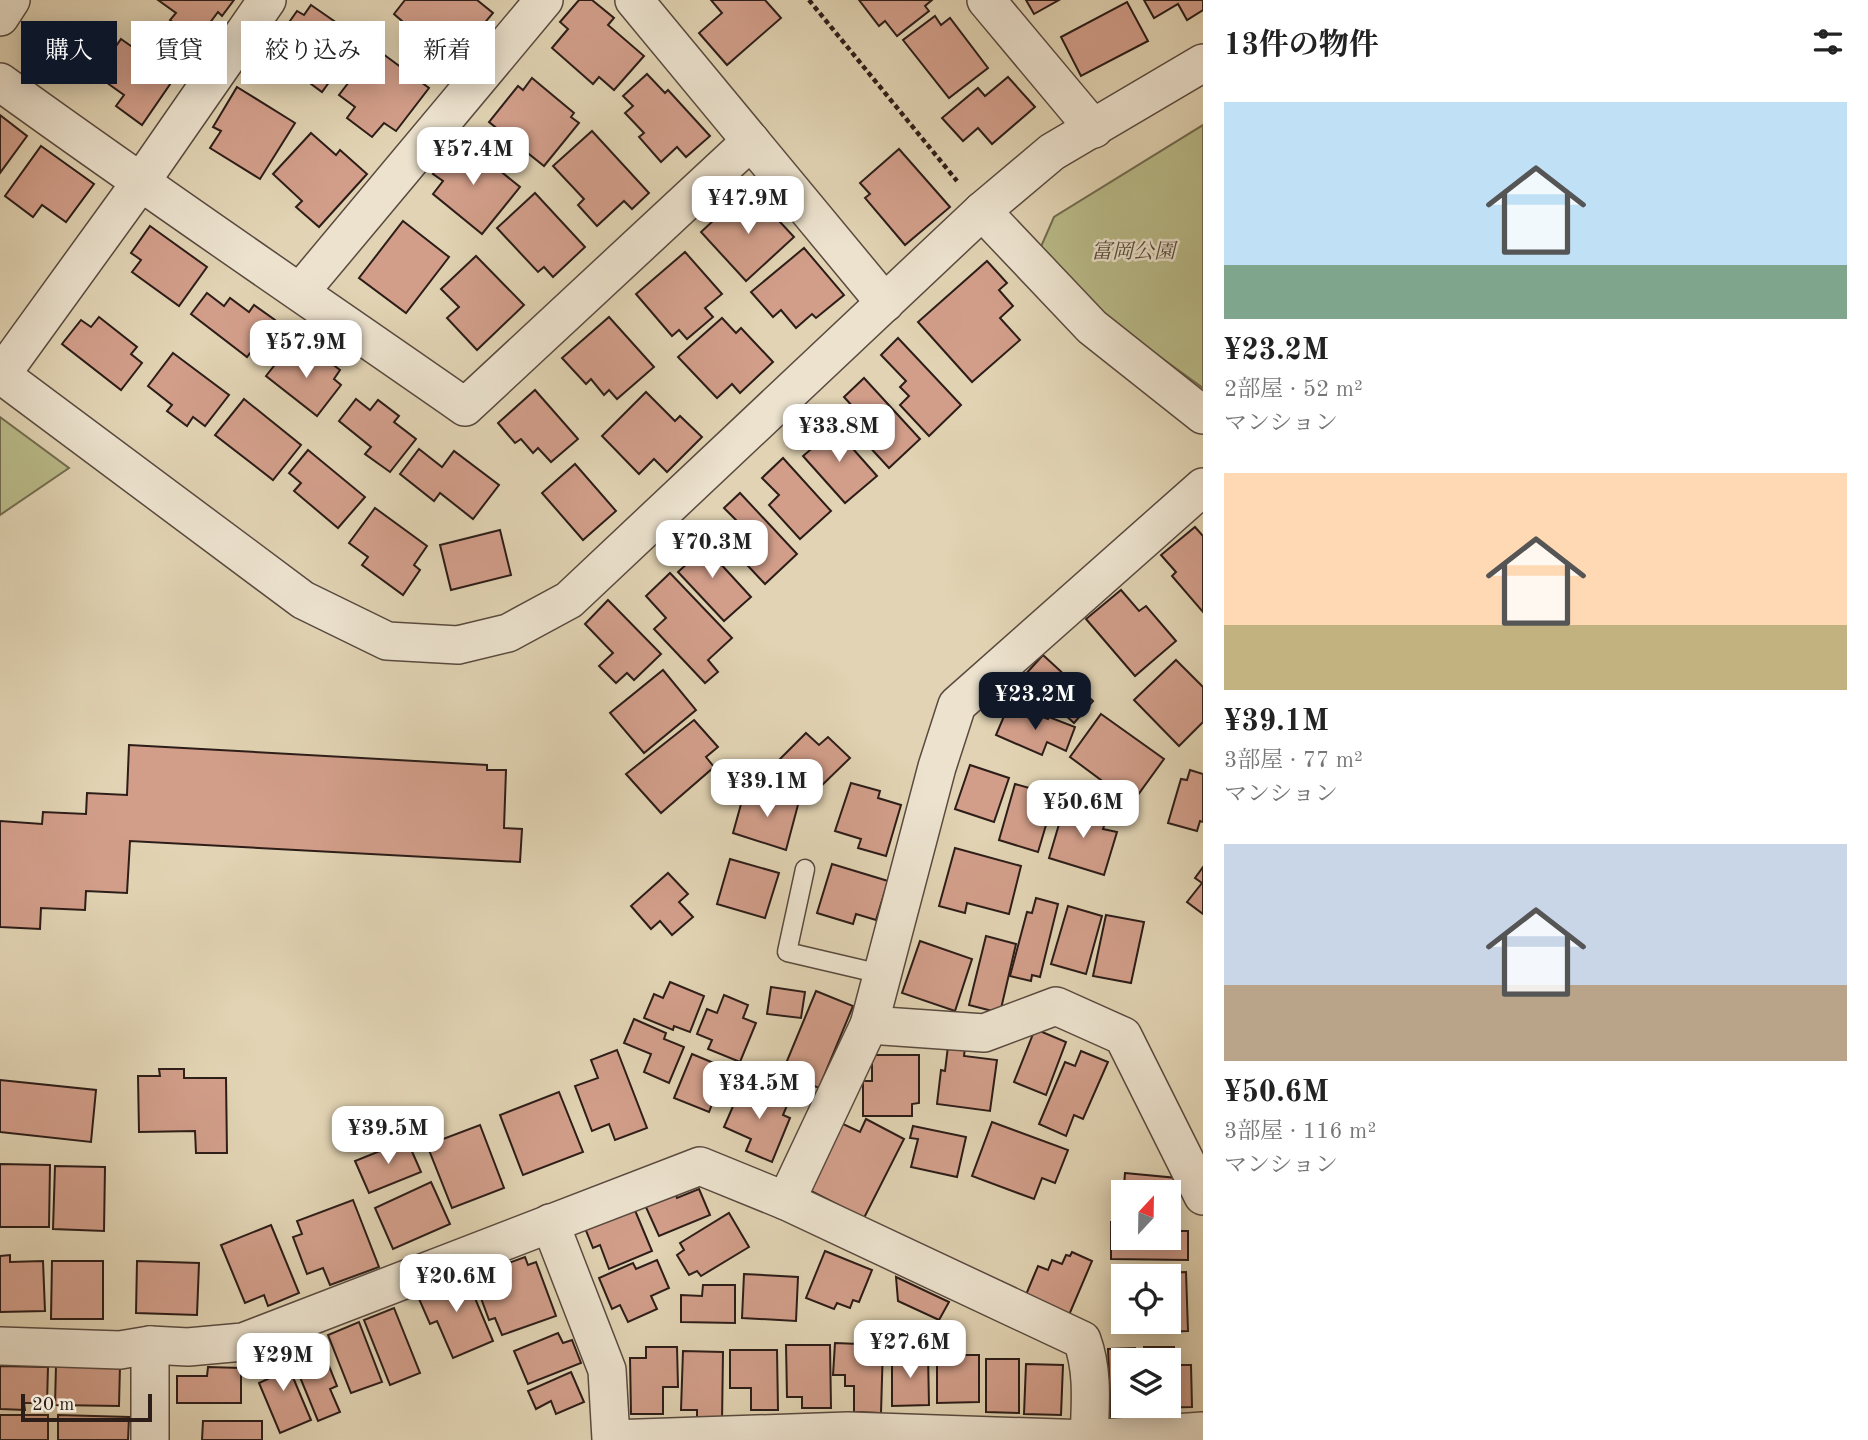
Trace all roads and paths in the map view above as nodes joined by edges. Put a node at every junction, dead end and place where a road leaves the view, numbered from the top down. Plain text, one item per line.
1 (11, 0) edge
2 (267, 0) edge
3 (544, 0) edge
4 (634, 0) edge
5 (808, 0) edge
6 (986, 0) edge
7 (0, 17) edge
8 (1203, 63) edge
9 (0, 82) edge
10 (1094, 129) junction
11 (751, 141) junction
12 (140, 183) junction
13 (982, 211) junction
14 (300, 292) junction
15 (885, 303) junction
16 (1, 374) edge
17 (1203, 415) edge
18 (1203, 488) edge
19 (805, 869) dead end
20 (881, 974) junction
21 (869, 1025) junction
22 (1203, 1196) edge
23 (786, 1201) junction
24 (550, 1223) junction
25 (150, 1345) junction
26 (0, 1346) edge
27 (1203, 1431) edge
28 (150, 1440) edge
29 (1090, 1440) edge

1 - 7 street
2 - 12 street
3 - 14 street
4 - 11 street
5 - 13 path
6 - 10 street
8 - 10 street
9 - 12 street
10 - 13 street
11 - 14 street
11 - 15 street
12 - 14 street
12 - 16 street
13 - 15 street
13 - 17 street
15 - 16 street
18 - 20 street
19 - 20 lane
20 - 21 street
21 - 22 street
21 - 23 street
23 - 24 street
23 - 29 street
24 - 25 street
24 - 29 street
25 - 26 street
25 - 28 street
27 - 29 street

